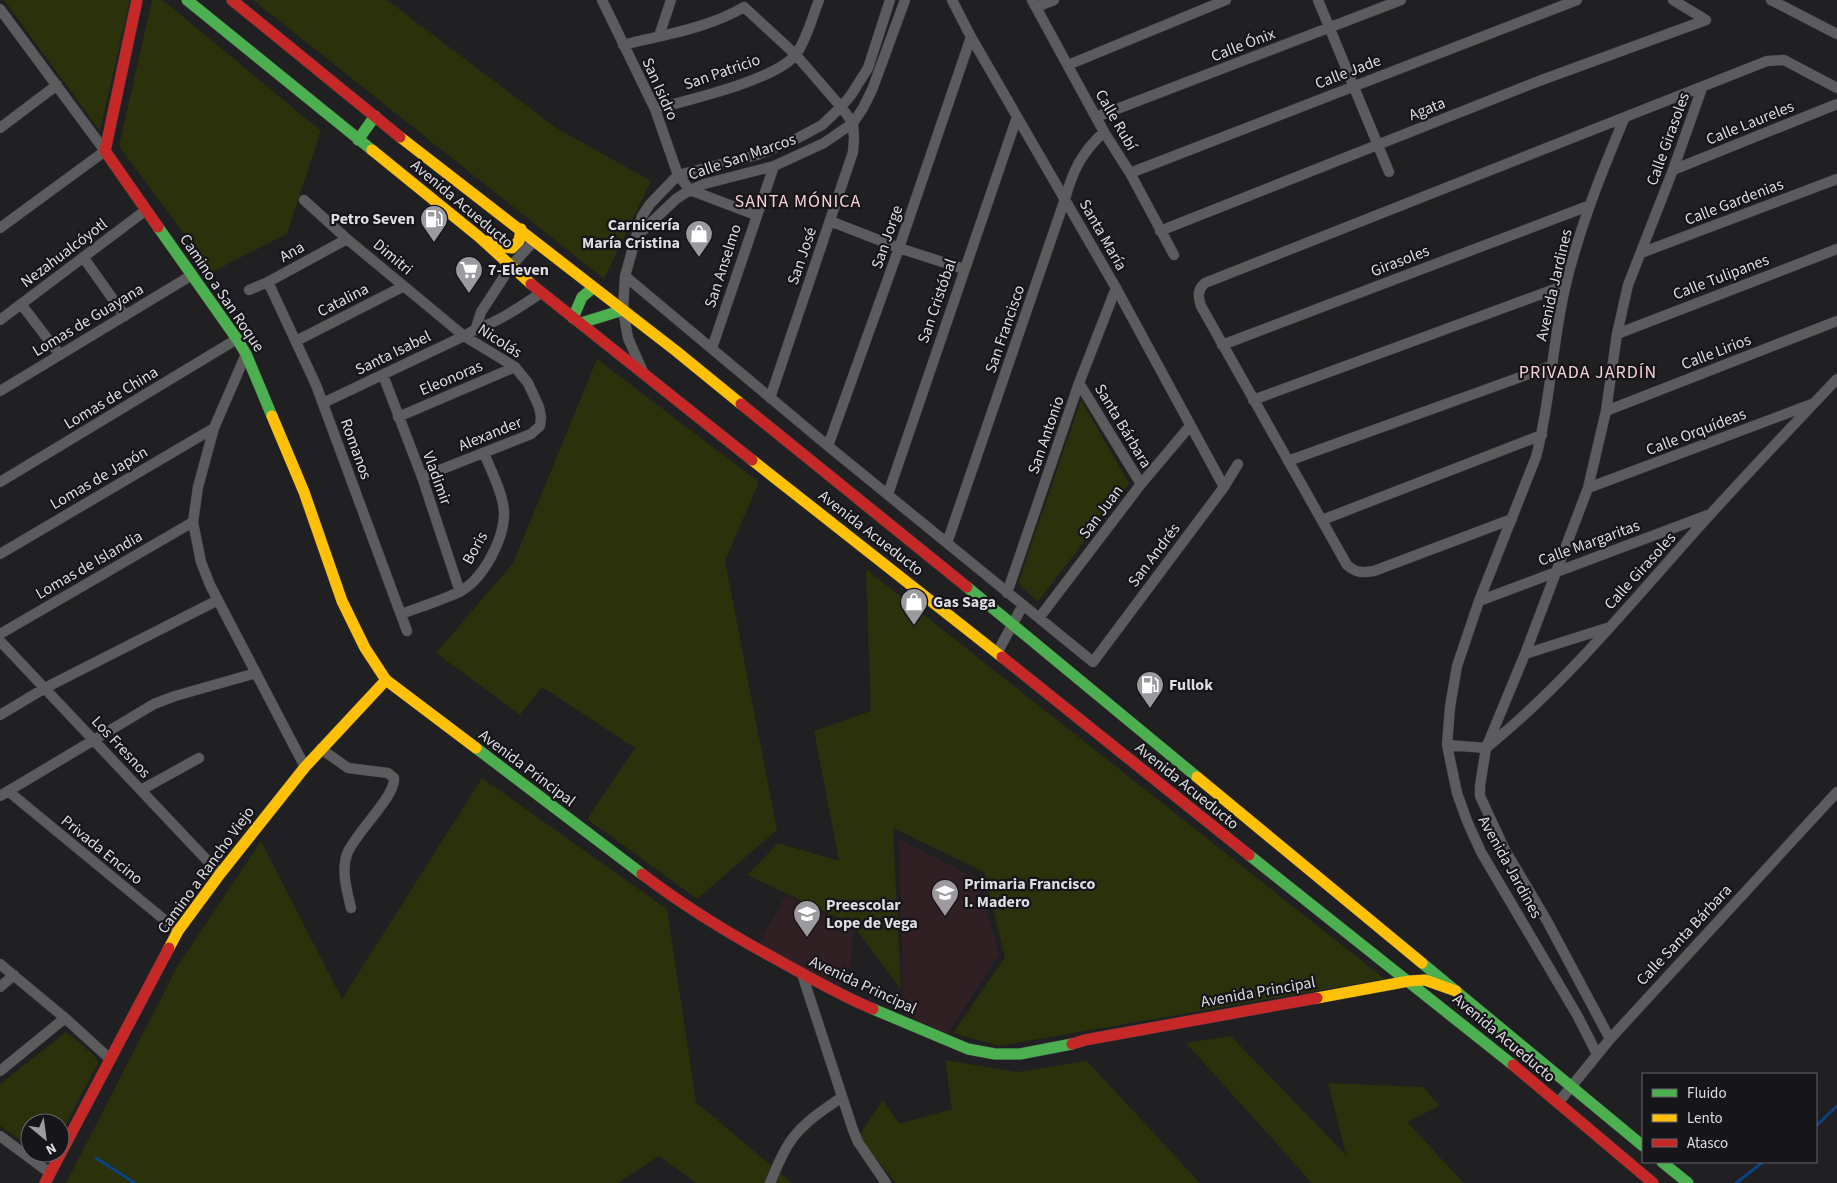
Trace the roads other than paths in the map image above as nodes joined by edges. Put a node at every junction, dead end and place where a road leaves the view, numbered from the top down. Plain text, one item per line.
1 (137, 0) edge
2 (187, 0) edge
3 (232, 0) edge
4 (602, 0) edge
5 (671, 0) edge
6 (819, 0) edge
7 (890, 0) edge
8 (905, 0) edge
9 (952, 0) edge
10 (1054, 0) edge
11 (1226, 0) edge
12 (1318, 0) edge
13 (1401, 0) edge
14 (1577, 0) edge
15 (1673, 0) edge
16 (1771, 0) edge
17 (745, 4) edge
18 (1034, 4) edge
19 (0, 9) edge
20 (1329, 28) junction
21 (1837, 34) edge
22 (660, 36) junction
23 (970, 37) junction
24 (623, 45) junction
25 (796, 55) junction
26 (1068, 65) junction
27 (56, 85) junction
28 (1354, 86) junction
29 (1702, 88) junction
30 (1837, 88) edge
31 (1837, 104) edge
32 (841, 107) junction
33 (655, 109) junction
34 (375, 116) junction
35 (1016, 117) junction
36 (1096, 117) junction
37 (1624, 119) junction
38 (853, 123) junction
39 (0, 128) edge
40 (1104, 132) junction
41 (358, 140) junction
42 (1377, 144) junction
43 (105, 151) junction
44 (774, 166) junction
45 (1674, 170) junction
46 (1389, 172) dead end
47 (1130, 173) junction
48 (678, 175) junction
49 (1837, 179) edge
50 (690, 190) junction
51 (1065, 199) junction
52 (304, 200) dead end
53 (1588, 206) junction
54 (146, 210) junction
55 (756, 215) junction
56 (830, 221) junction
57 (0, 228) edge
58 (521, 229) junction
59 (1160, 231) junction
60 (478, 236) junction
61 (636, 236) junction
62 (347, 239) junction
63 (534, 241) junction
64 (899, 248) junction
65 (1837, 249) edge
66 (1641, 253) junction
67 (1174, 256) dead end
68 (83, 258) junction
69 (511, 266) junction
70 (964, 269) junction
71 (192, 275) junction
72 (625, 276) junction
73 (268, 282) junction
74 (1566, 285) junction
75 (404, 286) junction
76 (593, 288) junction
77 (1116, 288) junction
78 (249, 290) dead end
79 (541, 293) junction
80 (21, 304) junction
81 (623, 310) junction
82 (125, 316) junction
83 (0, 320) edge
84 (577, 321) junction
85 (1837, 321) edge
86 (476, 328) junction
87 (1617, 334) junction
88 (464, 336) junction
89 (237, 339) junction
90 (296, 341) junction
91 (1222, 345) junction
92 (712, 348) junction
93 (246, 354) junction
94 (60, 355) junction
95 (1551, 366) junction
96 (515, 367) junction
97 (643, 373) junction
98 (383, 375) junction
99 (1837, 379) edge
100 (1080, 383) junction
101 (0, 391) edge
102 (770, 398) junction
103 (1253, 400) junction
104 (323, 404) junction
105 (1814, 404) junction
106 (1606, 412) junction
107 (398, 417) junction
108 (540, 426) joint
109 (1190, 426) junction
110 (214, 428) junction
111 (1542, 435) junction
112 (828, 446) junction
113 (484, 453) junction
114 (1288, 460) junction
115 (1238, 464) dead end
116 (422, 477) junction
117 (0, 482) edge
118 (1141, 484) junction
119 (1224, 487) junction
120 (1588, 488) junction
121 (888, 494) junction
122 (1710, 514) junction
123 (1512, 518) junction
124 (1322, 520) junction
125 (193, 522) junction
126 (947, 543) junction
127 (0, 554) edge
128 (1557, 571) junction
129 (460, 592) junction
130 (1007, 593) junction
131 (218, 600) junction
132 (1480, 601) junction
133 (1023, 605) junction
134 (401, 614) junction
135 (1039, 618) junction
136 (1012, 624) junction
137 (1611, 626) junction
138 (407, 631) dead end
139 (0, 634) edge
140 (0, 641) edge
141 (997, 654) junction
142 (1525, 654) junction
143 (256, 674) junction
144 (386, 680) junction
145 (45, 688) junction
146 (0, 715) edge
147 (93, 739) junction
148 (1447, 745) junction
149 (1486, 748) junction
150 (321, 749) junction
151 (199, 758) dead end
152 (304, 767) junction
153 (141, 790) junction
154 (1837, 792) edge
155 (4, 794) edge
156 (220, 874) junction
157 (351, 908) dead end
158 (178, 931) junction
159 (0, 964) edge
160 (802, 974) junction
161 (14, 975) junction
162 (1409, 981) junction
163 (0, 987) edge
164 (1456, 991) junction
165 (65, 1018) junction
166 (1610, 1039) junction
167 (1597, 1054) junction
168 (110, 1059) junction
169 (0, 1071) edge
170 (1572, 1086) junction
171 (842, 1097) junction
172 (1558, 1103) junction
173 (0, 1136) edge
174 (1642, 1145) edge
175 (1663, 1163) edge
176 (48, 1178) edge
177 (770, 1183) edge
178 (886, 1183) edge
179 (1653, 1183) edge
180 (1688, 1183) edge

1 - 43 street
2 - 41 street, Avenida Acueducto
3 - 34 street, Avenida Acueducto
4 - 24 street, San Isidro
5 - 22 street
6 - 25 street
7 - 32 street, Calle San Marcos
8 - 38 street, Calle San Marcos
9 - 23 street, Santa María
10 - 18 street
11 - 26 street
12 - 20 street
13 - 20 street, Calle Ónix
14 - 28 street, Calle Jade
15 - 42 street, Agata
16 - 21 street
17 - 22 street
17 - 25 street
18 - 26 street, Calle Rubí
19 - 27 street, Camino a San Roque
20 - 28 street
20 - 36 street, Calle Ónix
22 - 24 street
23 - 35 street, Santa María
23 - 64 street, San Jorge
24 - 33 street, San Isidro
25 - 32 street
25 - 33 street, San Patricio
26 - 36 street, Calle Rubí
27 - 39 street
27 - 43 street, Camino a San Roque
28 - 42 street
28 - 47 street, Calle Jade
29 - 30 street, Calle Girasoles
29 - 37 street
29 - 45 street, Calle Girasoles
31 - 45 street, Calle Laureles
32 - 38 street
32 - 48 street, Calle San Marcos
33 - 48 street, San Isidro
34 - 41 street
34 - 58 street, Avenida Acueducto
35 - 51 street, Santa María
35 - 70 street, San Cristóbal
36 - 40 street, Calle Rubí
37 - 53 street, Avenida Jardines
37 - 91 street
38 - 44 street, Calle San Marcos
38 - 56 street, San José
40 - 47 street, Calle Rubí
40 - 51 street, San Francisco
41 - 60 street, Avenida Acueducto
42 - 46 street
42 - 59 street, Agata
43 - 54 street, Camino a San Roque
43 - 57 street
44 - 50 street, Calle San Marcos
44 - 55 street, San Anselmo
45 - 66 street, Calle Girasoles
47 - 59 street, Calle Rubí
48 - 50 street, San Isidro
48 - 61 street, Calle San Marcos
49 - 66 street, Calle Gardenias
50 - 55 street
50 - 61 street, Calle San Marcos
51 - 77 street, Santa María
51 - 126 street, San Francisco
52 - 62 street, Dimitri
53 - 74 street, Avenida Jardines
53 - 91 street, Girasoles
54 - 68 street, Nezahualcóyotl
54 - 71 street, Camino a San Roque
55 - 92 street, San Anselmo
56 - 64 street
56 - 102 street, San José
58 - 60 street
58 - 63 street, Avenida Acueducto
59 - 67 street, Calle Rubí
60 - 69 street, Avenida Acueducto
61 - 72 street, Calle San Marcos
62 - 73 street, Ana
62 - 75 street, Dimitri
63 - 69 street
63 - 76 street, Avenida Acueducto
64 - 70 street
64 - 112 street, San Jorge
65 - 87 street, Calle Tulipanes
66 - 87 street, Avenida Jardines
68 - 80 street, Nezahualcóyotl
68 - 82 street
69 - 79 street, Avenida Acueducto
69 - 86 street
70 - 121 street, San Cristóbal
71 - 82 street, Lomas de Guayana
71 - 89 street, Camino a San Roque
72 - 81 street, Calle San Marcos
72 - 92 street
73 - 78 street, Ana
73 - 90 street, Romanos
74 - 95 street, Avenida Jardines
74 - 103 street
75 - 88 street, Dimitri
75 - 90 street, Catalina
76 - 81 street, Avenida Acueducto
76 - 84 street
77 - 100 street, San Antonio
77 - 109 street, Santa María
79 - 84 street, Avenida Acueducto
79 - 86 street, Santa Isabel
80 - 83 street, Nezahualcóyotl
80 - 94 street
81 - 84 street
81 - 97 street, Calle San Marcos
81 - 136 street, Avenida Acueducto
82 - 94 street, Lomas de Guayana
84 - 97 street, Avenida Acueducto
85 - 106 street, Calle Lirios
86 - 88 street, Santa Isabel
87 - 106 street, Avenida Jardines
88 - 96 street, Nicolás
88 - 98 street, Santa Isabel
89 - 93 street, Camino a San Roque
89 - 117 street, Lomas de China
90 - 104 street, Romanos
91 - 103 street
92 - 102 street
93 - 110 street
93 - 144 street, Camino a San Roque
94 - 101 street, Lomas de Guayana
95 - 111 street, Avenida Jardines
95 - 114 street
96 - 107 street, Eleonoras
96 - 108 street, Nicolás
97 - 141 street, Avenida Acueducto
98 - 104 street, Santa Isabel
98 - 107 street, Vladimir
99 - 105 street, Calle Girasoles
100 - 118 street, Santa Bárbara
100 - 130 street, San Antonio
102 - 112 street
103 - 114 street
104 - 134 street, Romanos
105 - 120 street, Calle Orquídeas
105 - 122 street, Calle Girasoles
106 - 120 street, Avenida Jardines
107 - 116 street, Vladimir
108 - 113 street, Alexander
109 - 118 street, San Juan
109 - 119 street, Santa María
110 - 125 street
110 - 127 street, Lomas de Japón
111 - 123 street, Avenida Jardines
111 - 124 street
112 - 121 street
113 - 116 street, Alexander
113 - 129 street, Boris
114 - 124 street
115 - 119 street, San Andrés
116 - 129 street, Vladimir
118 - 135 street, San Juan
119 - 135 street, San Andrés
120 - 128 street, Avenida Jardines
121 - 126 street
122 - 128 street, Calle Margaritas
122 - 137 street, Calle Girasoles
123 - 124 street
123 - 132 street, Avenida Jardines
125 - 131 street
125 - 139 street, Lomas de Islandia
126 - 130 street
128 - 132 street, Calle Margaritas
128 - 142 street, Avenida Jardines
129 - 134 street, Boris
130 - 133 street
131 - 143 street
131 - 145 street
132 - 148 street, Avenida Jardines
133 - 135 street
133 - 136 street
134 - 138 street, Romanos
136 - 141 street
136 - 164 street, Avenida Acueducto
137 - 142 street
137 - 149 street, Calle Girasoles
140 - 145 street, Los Fresnos
141 - 162 street, Avenida Acueducto
142 - 149 street, Avenida Jardines
143 - 147 street
143 - 152 street
144 - 150 street, Camino a Rancho Viejo
144 - 160 street, Avenida Principal
145 - 146 street
145 - 147 street, Los Fresnos
147 - 153 street, Los Fresnos
147 - 155 street
148 - 149 street
148 - 167 street, Avenida Jardines
149 - 166 street, Avenida Jardines
150 - 152 street, Camino a Rancho Viejo
150 - 157 street
151 - 153 street
152 - 156 street, Camino a Rancho Viejo
153 - 156 street, Los Fresnos
154 - 166 street, Calle Santa Bárbara
155 - 158 street, Privada Encino
156 - 158 street, Camino a Rancho Viejo
158 - 168 street, Camino a Rancho Viejo
159 - 161 street
160 - 162 street, Avenida Principal
160 - 171 street
161 - 163 street
161 - 165 street
162 - 164 street, Avenida Principal
162 - 172 street, Avenida Acueducto
164 - 170 street, Avenida Acueducto
165 - 168 street
165 - 169 street
166 - 167 street, Calle Santa Bárbara
167 - 170 street, Calle Santa Bárbara
168 - 176 street, Camino a Rancho Viejo
170 - 172 street, Calle Santa Bárbara
170 - 174 street, Avenida Acueducto
171 - 177 street
171 - 178 street
172 - 179 street, Avenida Acueducto
173 - 176 street
175 - 180 street

